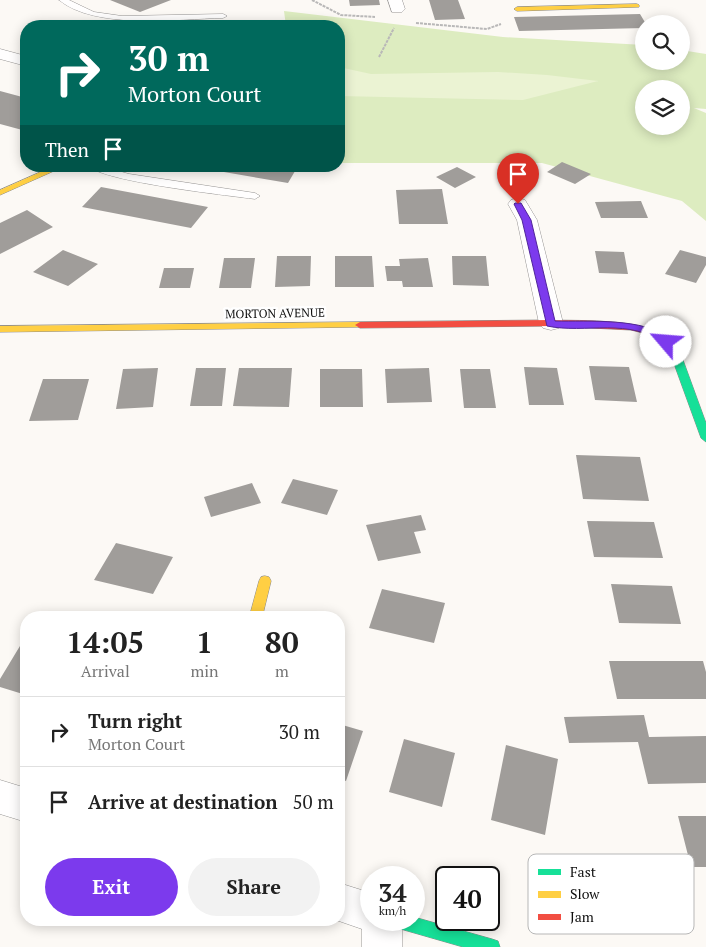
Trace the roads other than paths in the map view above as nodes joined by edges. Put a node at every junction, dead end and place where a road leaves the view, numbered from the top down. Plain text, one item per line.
1 (63, 0) edge
2 (568, 4) edge
3 (636, 6) dead end
4 (517, 10) dead end
5 (223, 16) dead end
6 (0, 54) edge
7 (20, 59) edge
8 (48, 172) edge
9 (107, 172) edge
10 (0, 193) edge
11 (256, 196) dead end
12 (518, 204) dead end
13 (551, 323) junction
14 (0, 330) edge
15 (706, 438) edge
16 (265, 581) dead end
17 (257, 611) edge
18 (0, 797) edge
19 (20, 803) edge
20 (345, 904) edge
21 (360, 909) edge
22 (425, 928) edge
23 (382, 931) edge
24 (382, 947) edge
25 (492, 947) edge

1 - 5 lane
2 - 3 street
2 - 4 street
6 - 7 street
8 - 10 street
9 - 11 lane
12 - 13 street
13 - 14 street, MORTON AVENUE
13 - 15 street, MORTON AVENUE
16 - 17 street
18 - 19 street
20 - 21 street
22 - 25 street
23 - 24 street

